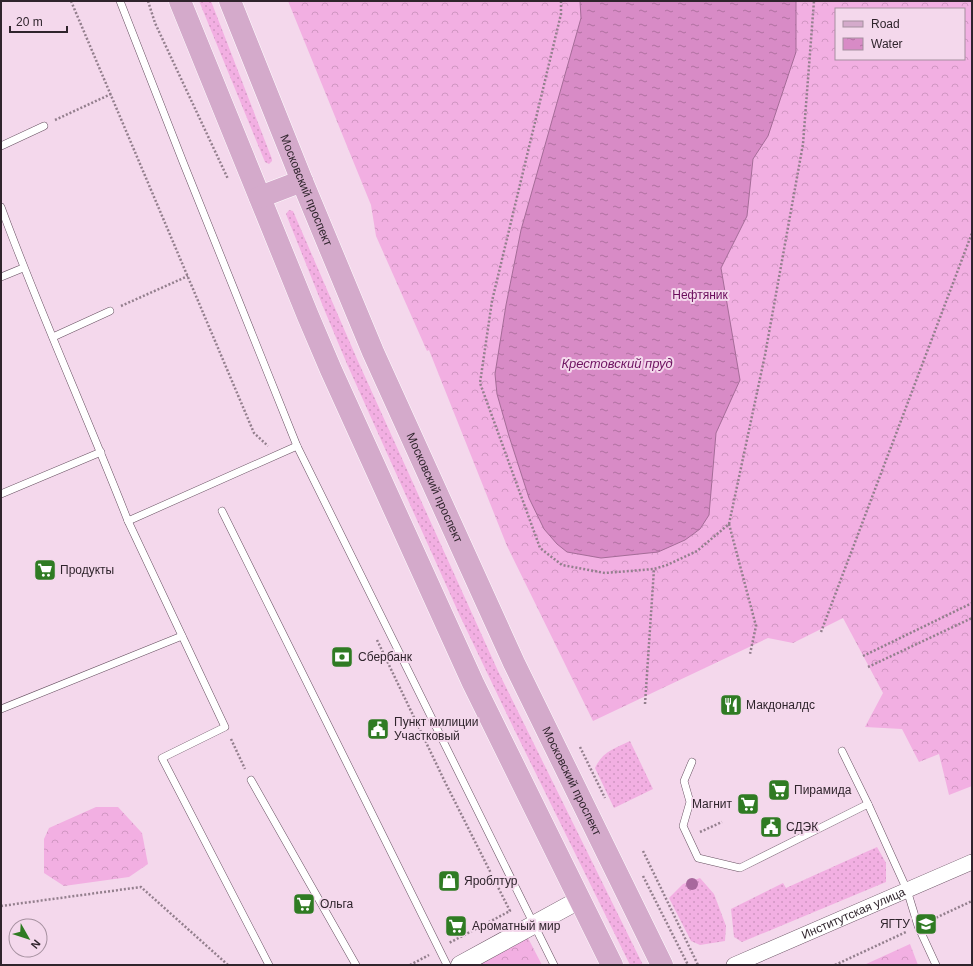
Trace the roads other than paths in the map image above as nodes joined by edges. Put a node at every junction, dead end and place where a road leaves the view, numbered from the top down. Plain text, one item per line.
1 (120, 1) edge
2 (180, 1) edge
3 (230, 1) edge
4 (44, 126) dead end
5 (1, 146) edge
6 (302, 181) junction
7 (260, 197) junction
8 (1, 207) edge
9 (23, 268) junction
10 (1, 277) edge
11 (110, 312) dead end
12 (53, 337) junction
13 (297, 446) junction
14 (101, 452) junction
15 (1, 494) edge
16 (222, 511) dead end
17 (128, 521) junction
18 (182, 636) junction
19 (1, 709) edge
20 (842, 751) dead end
21 (692, 762) dead end
22 (251, 780) road end
23 (868, 804) junction
24 (972, 862) edge
25 (907, 890) junction
26 (579, 900) junction
27 (534, 925) junction
28 (270, 965) edge
29 (356, 965) edge
30 (447, 965) edge
31 (460, 965) edge
32 (554, 965) edge
33 (612, 965) edge
34 (662, 965) edge
35 (734, 965) edge
36 (936, 965) edge

1 - 13 lane
2 - 7 main road
3 - 6 main road, Московский проспект
4 - 5 lane
6 - 7 main road
6 - 34 main road, Московский проспект
7 - 26 main road
8 - 9 lane
9 - 10 lane
9 - 12 lane
11 - 12 lane
12 - 14 lane
13 - 17 lane
13 - 27 lane
14 - 15 lane
14 - 17 lane
16 - 30 lane
17 - 18 lane
18 - 19 lane
18 - 28 lane
20 - 23 lane
21 - 23 lane
22 - 29 lane
23 - 25 lane
24 - 25 street, Институтская улица
25 - 35 street, Институтская улица
25 - 36 lane
26 - 27 street
26 - 33 main road
27 - 31 street
27 - 32 lane

